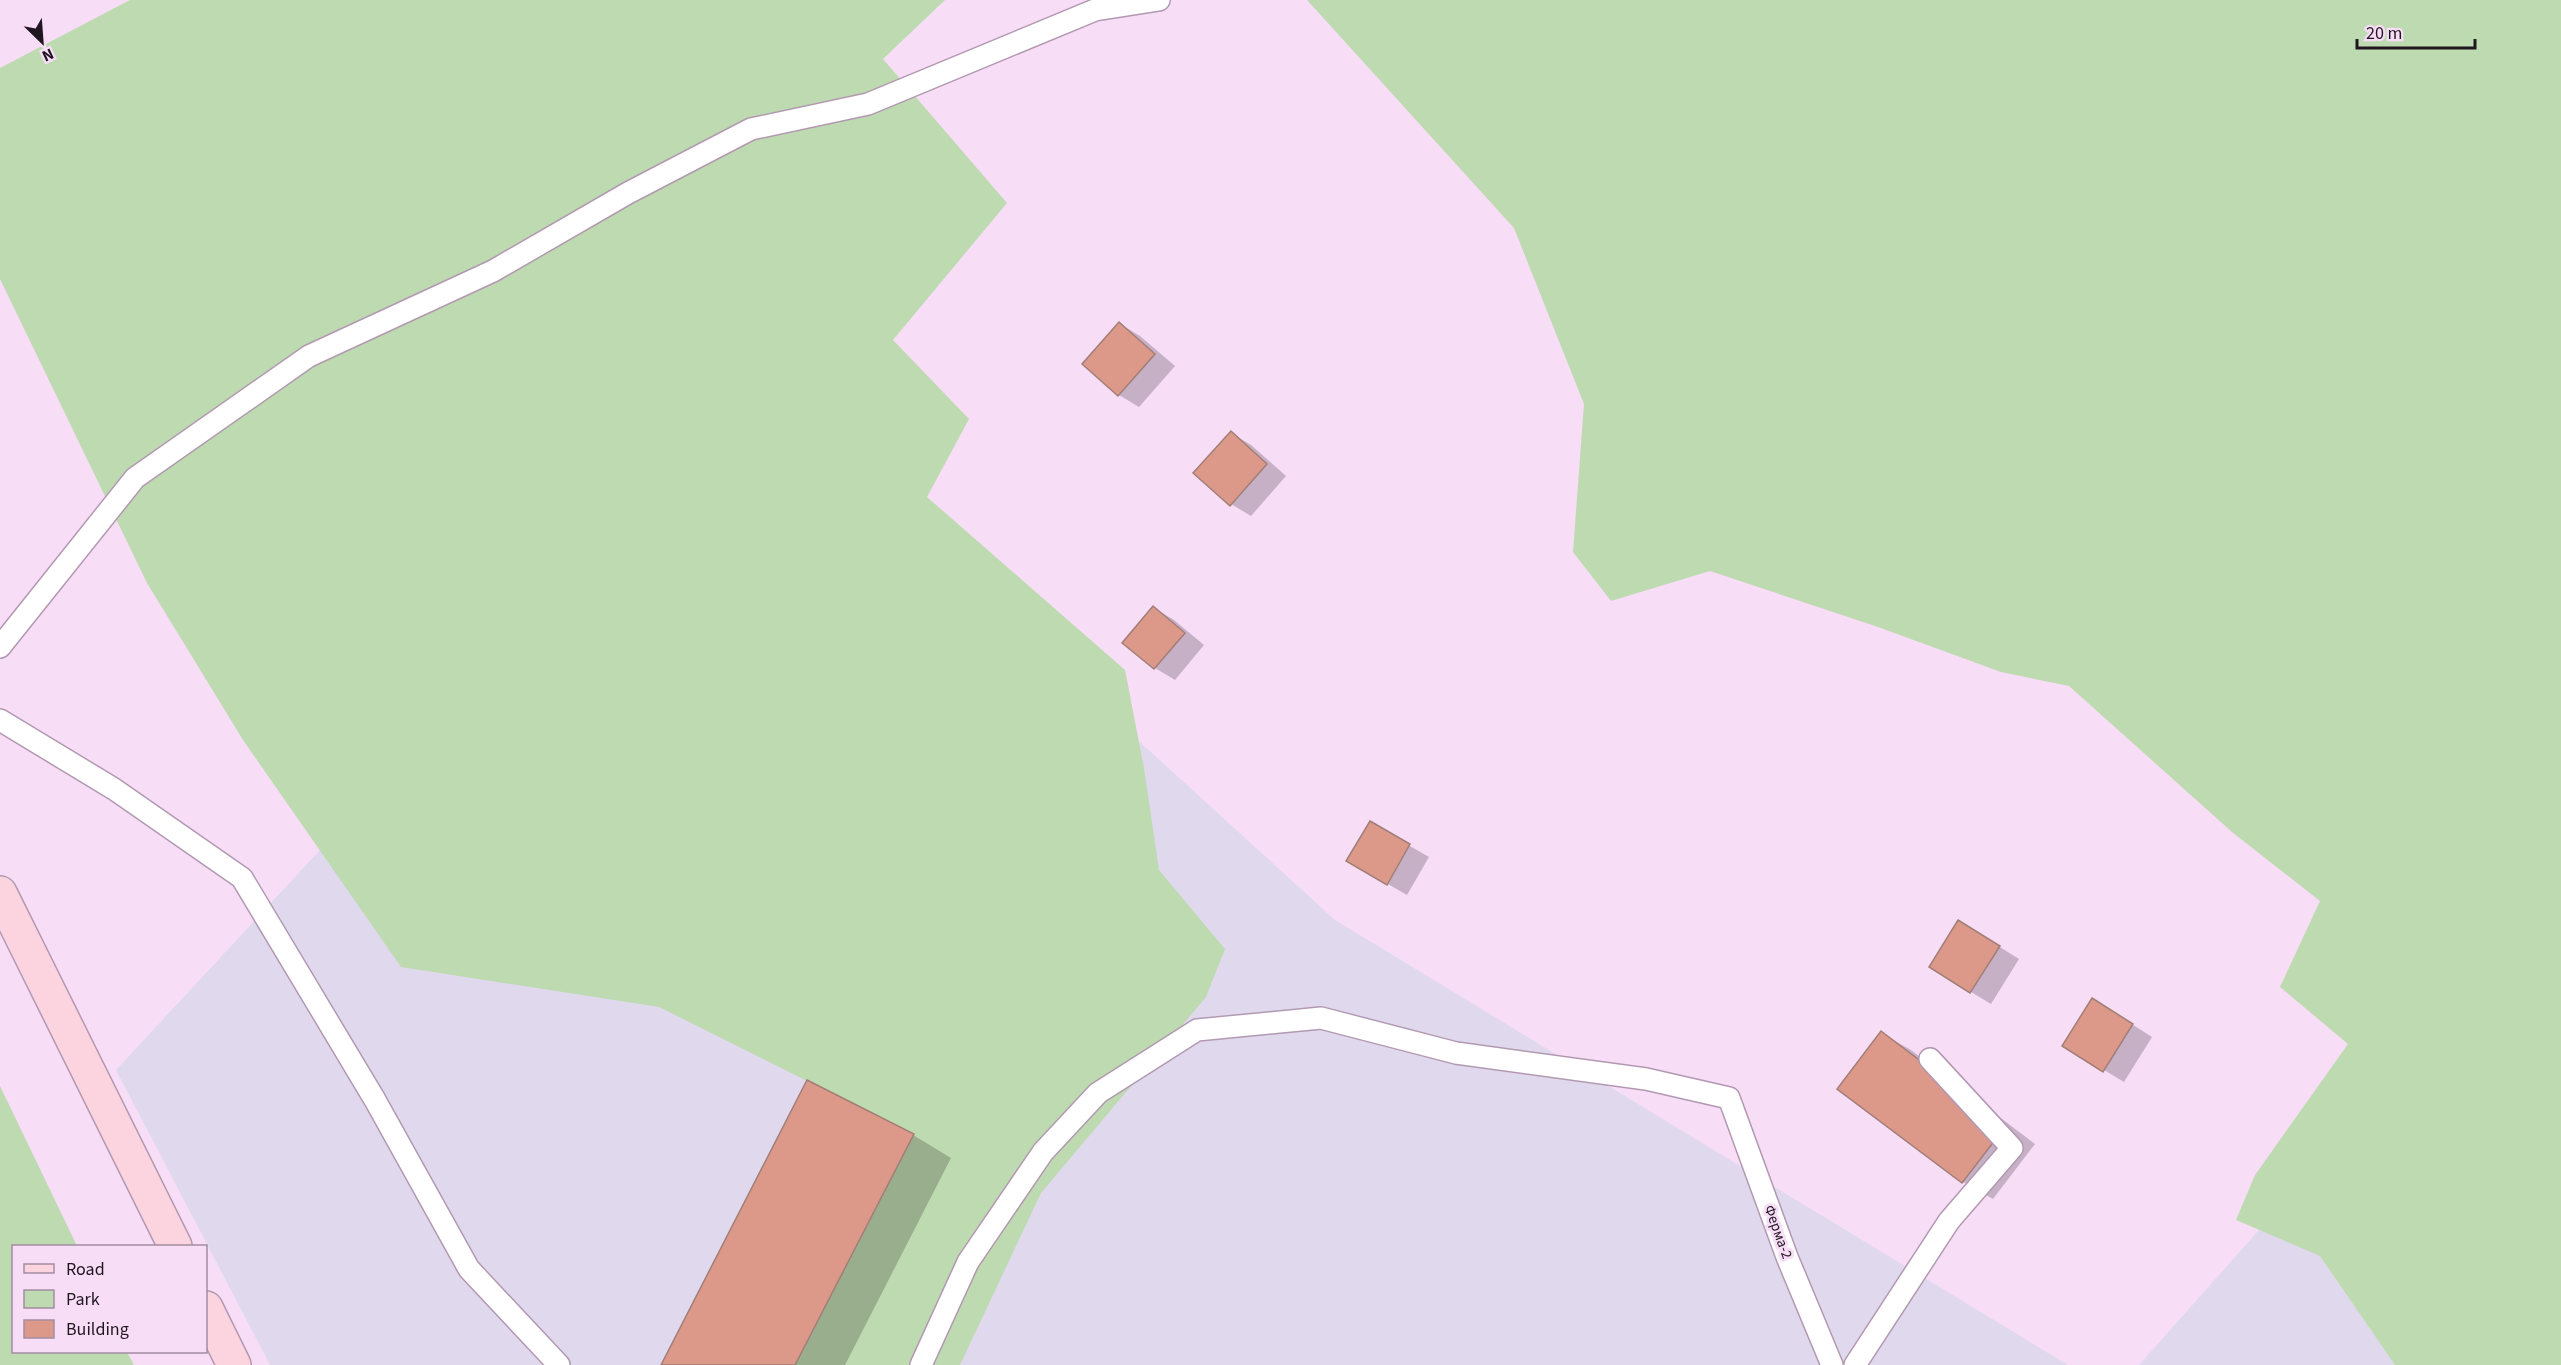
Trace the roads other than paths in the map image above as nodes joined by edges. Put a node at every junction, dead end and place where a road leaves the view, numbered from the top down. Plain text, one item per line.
1 (1159, 0) edge
2 (0, 647) edge
3 (0, 720) edge
4 (0, 893) edge
5 (1930, 1059) dead end
6 (175, 1245) edge
7 (207, 1310) edge
8 (234, 1365) edge
9 (559, 1365) edge
10 (921, 1365) edge
11 (1832, 1365) edge
12 (1855, 1365) edge

1 - 2 lane
3 - 9 lane
4 - 6 street
5 - 12 lane
7 - 8 street
10 - 11 lane, Ферма-2

